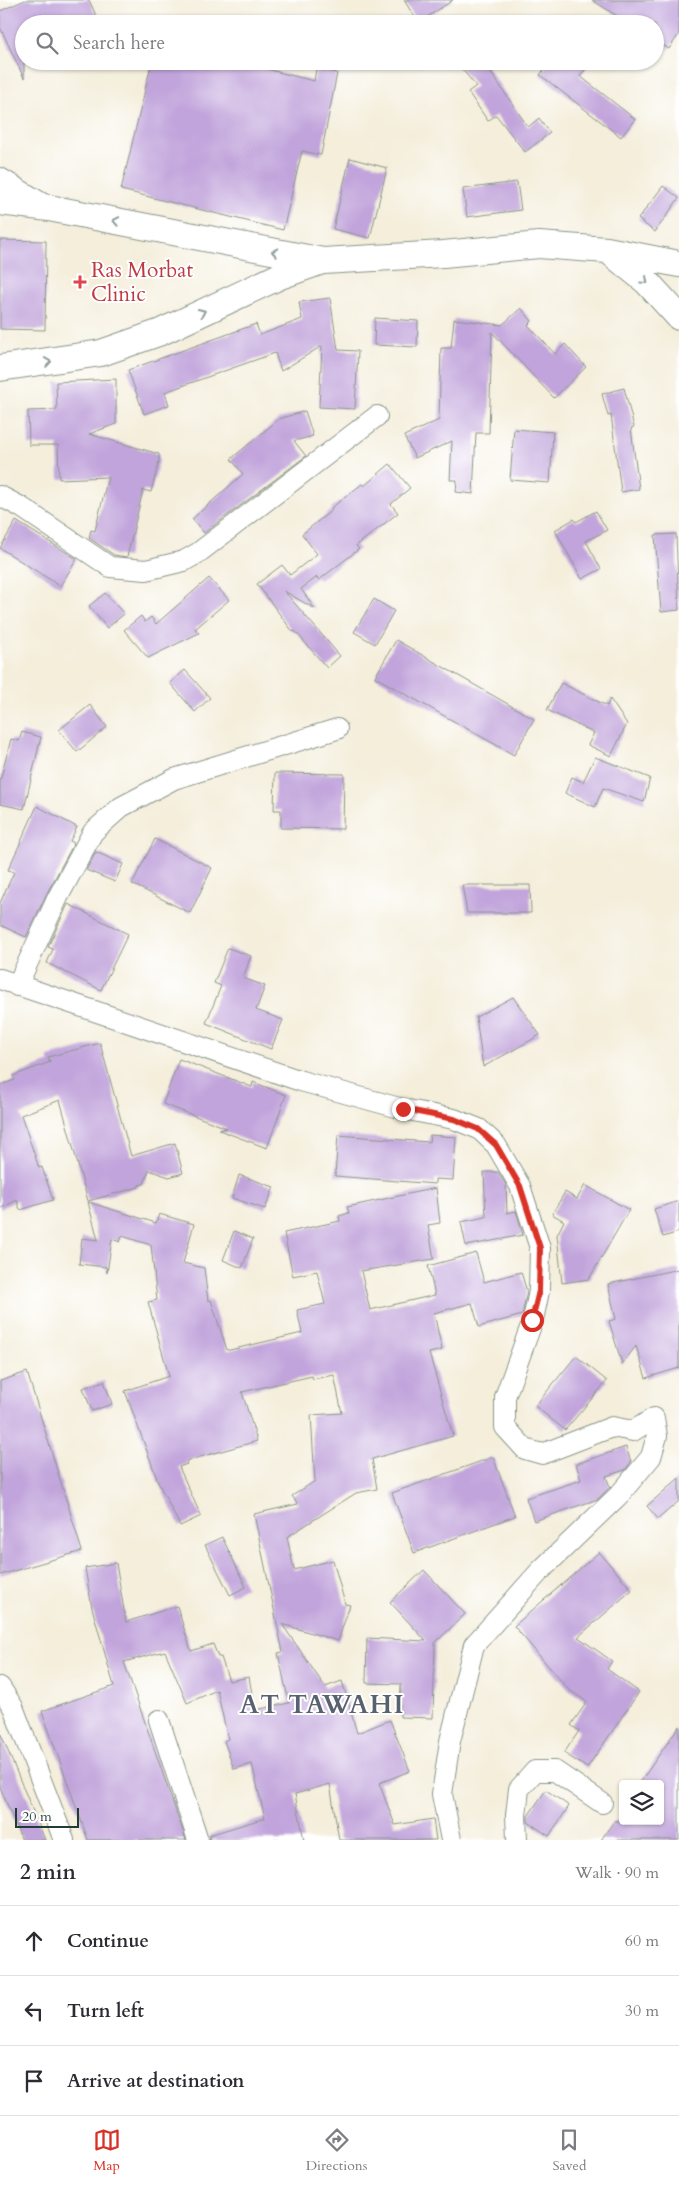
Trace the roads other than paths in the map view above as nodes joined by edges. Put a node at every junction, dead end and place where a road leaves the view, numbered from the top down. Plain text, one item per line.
1 (0, 178) edge
2 (0, 202) edge
3 (49, 208) junction
4 (608, 250) junction
5 (323, 261) junction
6 (679, 264) edge
7 (679, 317) edge
8 (0, 368) edge
9 (377, 416) dead end
10 (0, 496) edge
11 (337, 729) dead end
12 (9, 983) edge
13 (0, 1687) edge
14 (159, 1720) dead end
15 (602, 1803) dead end
16 (64, 1840) edge
17 (198, 1840) edge
18 (451, 1840) edge
19 (517, 1840) edge

1 - 3 street
2 - 3 main road
5 -> 3 main road
4 - 5 main road
4 - 6 main road
4 -> 7 main road
8 -> 5 main road
9 - 10 street
11 - 12 street
12 - 18 street
13 - 16 street
14 - 17 street
15 - 19 street

